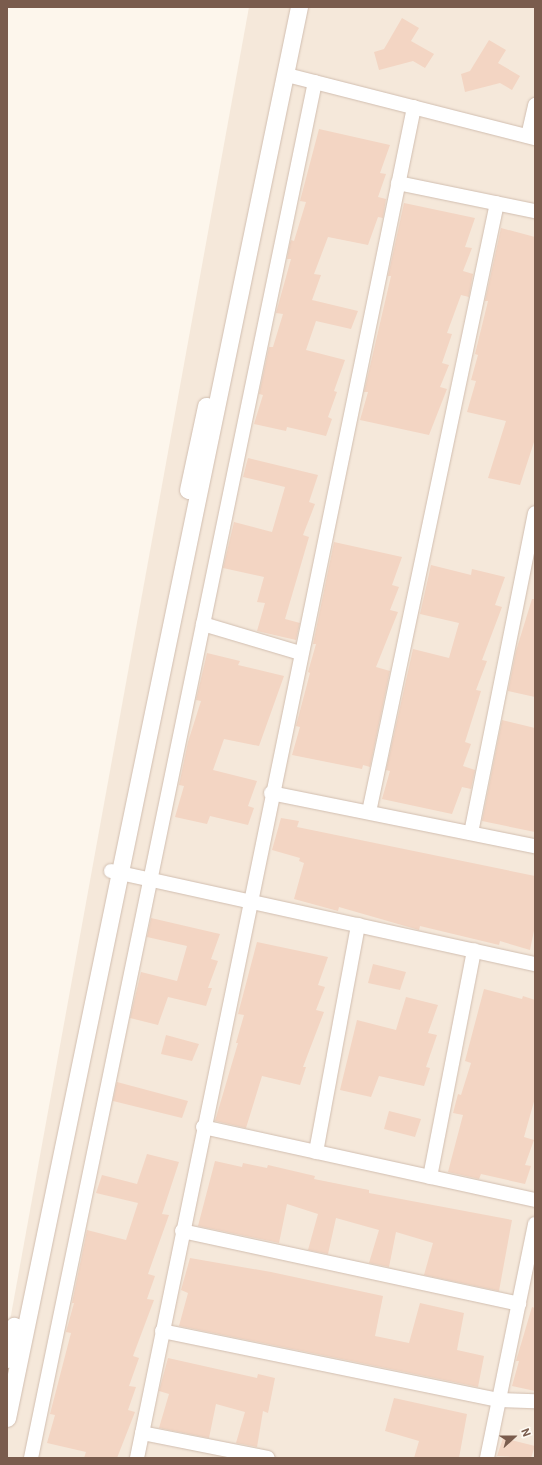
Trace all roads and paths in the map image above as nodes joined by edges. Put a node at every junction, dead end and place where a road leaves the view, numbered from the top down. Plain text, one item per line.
1 (290, 7) edge
2 (299, 7) edge
3 (287, 75) junction
4 (315, 82) junction
5 (535, 105) edge
6 (414, 107) junction
7 (532, 137) edge
8 (398, 183) junction
9 (497, 203) junction
10 (535, 211) edge
11 (535, 513) edge
12 (203, 624) junction
13 (300, 653) junction
14 (271, 793) junction
15 (369, 812) junction
16 (471, 833) junction
17 (535, 846) edge
18 (116, 872) junction
19 (150, 880) junction
20 (249, 902) junction
21 (358, 925) junction
22 (474, 950) junction
23 (535, 964) edge
24 (203, 1127) junction
25 (316, 1152) junction
26 (430, 1177) junction
27 (535, 1200) edge
28 (535, 1224) edge
29 (182, 1231) junction
30 (519, 1304) junction
31 (162, 1331) junction
32 (7, 1359) edge
33 (499, 1400) junction
34 (535, 1401) edge
35 (7, 1418) edge
36 (142, 1433) junction
37 (31, 1458) edge
38 (137, 1458) edge
39 (268, 1458) edge
40 (488, 1458) edge

1 - 18 street
2 - 3 street
3 - 4 street
3 - 18 street
4 - 6 street
4 - 12 street
5 - 7 street
6 - 7 street
6 - 8 street
8 - 9 street
8 - 13 street
9 - 10 street
9 - 15 street
11 - 16 street
12 - 13 street
12 - 19 street
13 - 14 street
14 - 15 street
14 - 20 street
15 - 16 street
16 - 17 street
18 - 19 street
18 - 32 street
18 - 35 street
19 - 20 street
19 - 37 street
20 - 21 street
20 - 24 street
21 - 22 street
21 - 25 street
22 - 23 street
22 - 26 street
24 - 25 street
24 - 29 street
25 - 26 street
26 - 27 street
28 - 30 street
29 - 30 street
29 - 31 street
30 - 33 street
31 - 33 street
31 - 36 street
33 - 34 street
33 - 40 street
36 - 38 street
36 - 39 street

